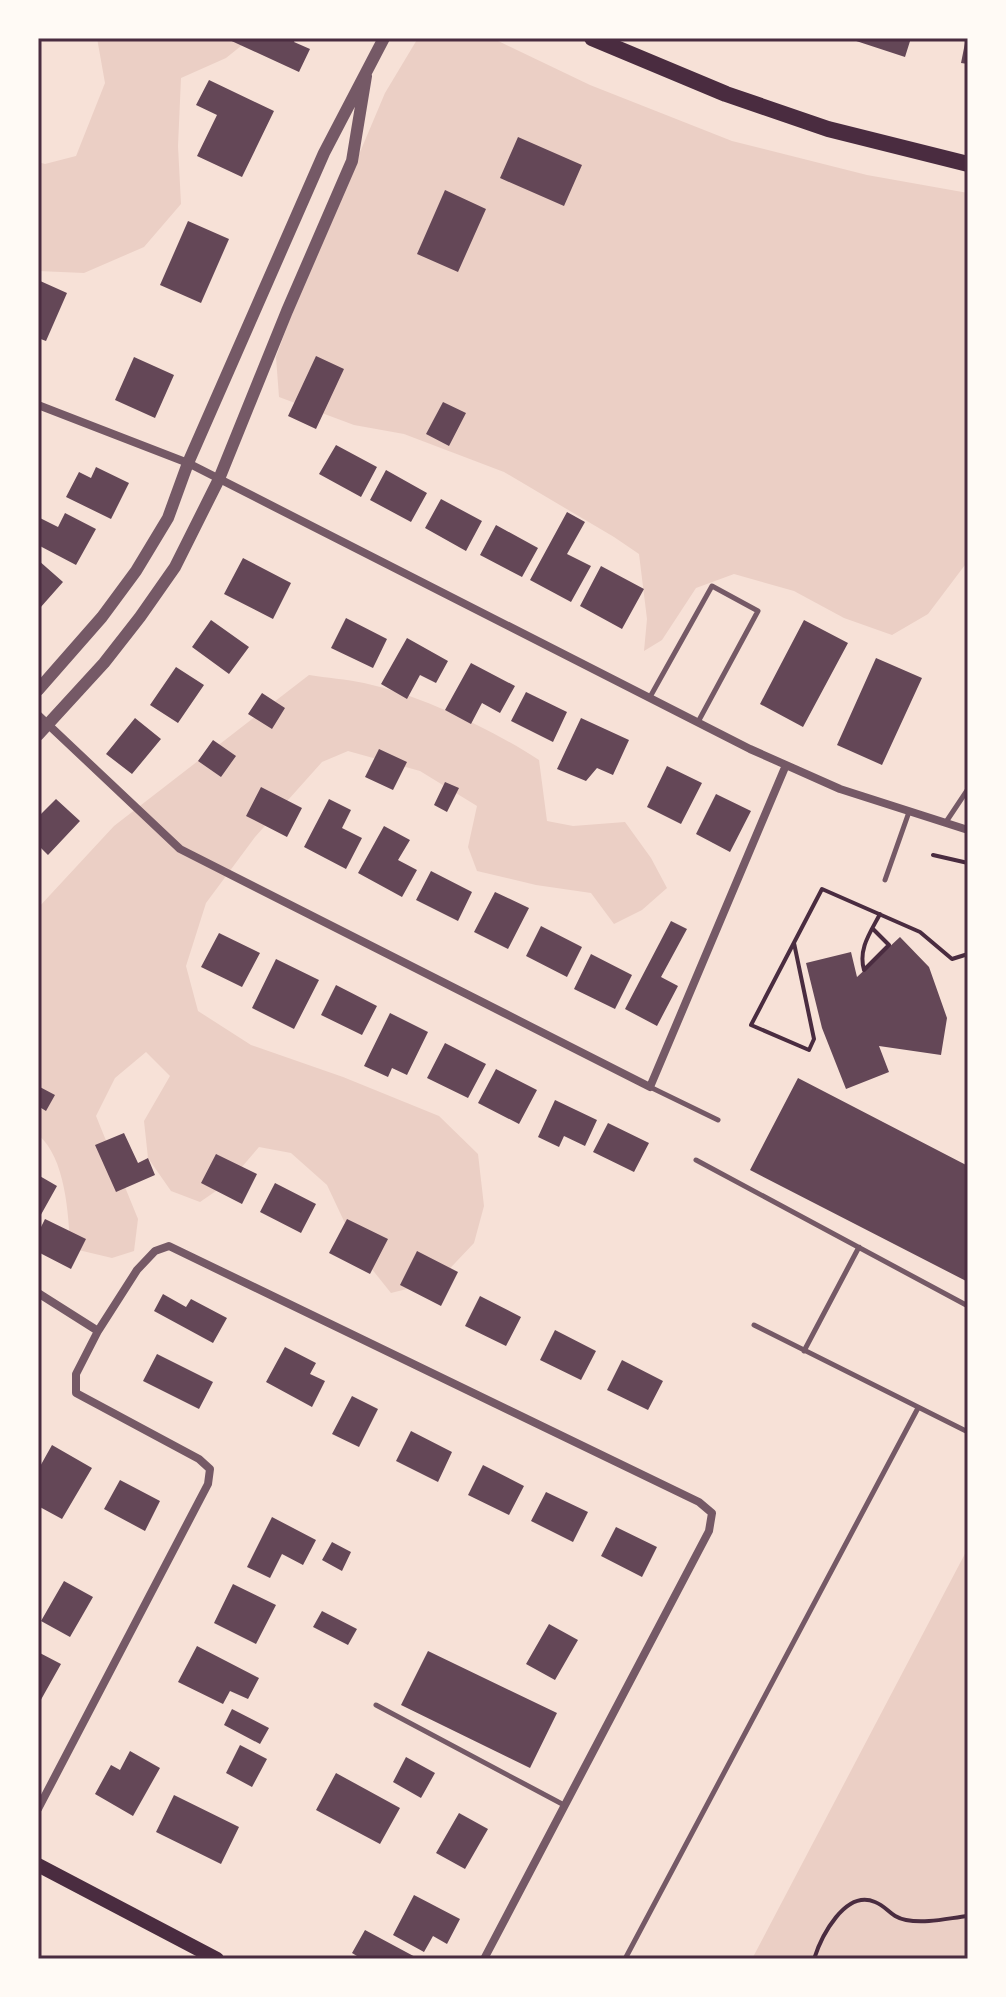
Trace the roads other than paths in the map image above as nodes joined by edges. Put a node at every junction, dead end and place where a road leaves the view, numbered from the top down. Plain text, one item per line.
1 (384, 38) edge
2 (592, 38) edge
3 (366, 76) junction
4 (968, 164) edge
5 (38, 405) edge
6 (188, 463) junction
7 (219, 479) junction
8 (38, 690) edge
9 (650, 697) junction
10 (43, 720) edge
11 (698, 722) junction
12 (38, 735) edge
13 (786, 765) junction
14 (968, 789) edge
15 (909, 812) junction
16 (945, 823) junction
17 (968, 830) edge
18 (885, 880) dead end
19 (650, 1087) junction
20 (718, 1120) dead end
21 (696, 1160) dead end
22 (859, 1247) junction
23 (38, 1293) edge
24 (968, 1306) edge
25 (754, 1325) dead end
26 (98, 1331) junction
27 (804, 1351) junction
28 (918, 1408) junction
29 (968, 1432) edge
30 (376, 1705) dead end
31 (565, 1806) junction
32 (38, 1809) edge
33 (38, 1865) edge
34 (217, 1959) edge
35 (484, 1959) edge
36 (625, 1959) edge

1 - 3 street
2 - 4 main road
3 - 6 street
3 - 7 street
5 - 6 street
6 - 7 street
6 - 8 street
7 - 9 street
7 - 10 street
9 - 11 street
9 - 11 lane
10 - 12 street
10 - 19 street
11 - 13 street
13 - 15 street
13 - 19 street
14 - 16 lane
15 - 16 street
15 - 18 lane
16 - 17 street
19 - 20 lane
21 - 22 lane
22 - 24 lane
22 - 27 lane
23 - 26 street
25 - 27 lane
26 - 31 street
26 - 32 street
27 - 28 lane
28 - 29 lane
28 - 36 lane
30 - 31 lane
31 - 35 street
33 - 34 main road

